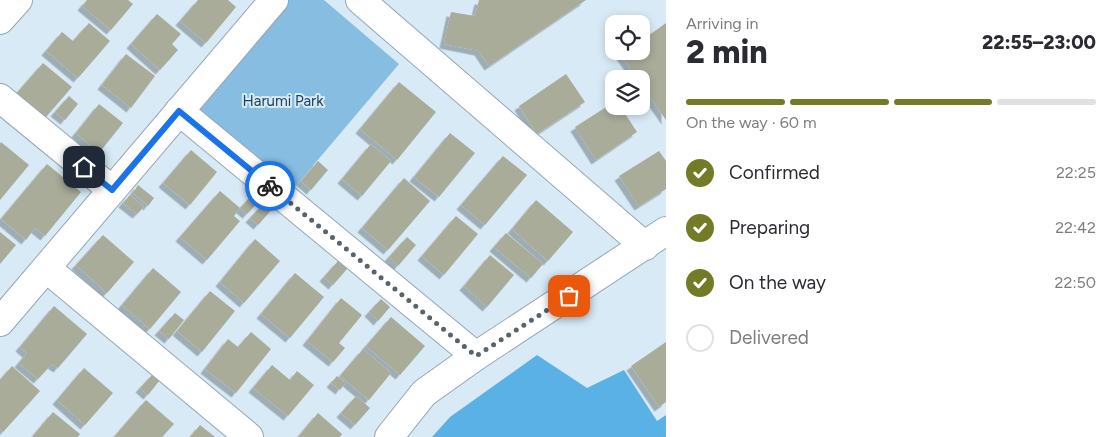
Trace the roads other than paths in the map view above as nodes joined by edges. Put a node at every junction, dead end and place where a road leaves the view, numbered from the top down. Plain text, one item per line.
1 (18, 0) edge
2 (274, 0) edge
3 (360, 0) edge
4 (0, 20) edge
5 (0, 98) edge
6 (179, 111) junction
7 (112, 190) junction
8 (656, 238) edge
9 (46, 268) junction
10 (0, 322) edge
11 (476, 356) junction
12 (249, 437) edge
13 (389, 437) edge

1 - 4 street
2 - 6 street
3 - 8 street
5 - 7 street
6 - 7 street
6 - 11 street
7 - 9 street
8 - 11 street
9 - 10 street
9 - 12 street
11 - 13 street

